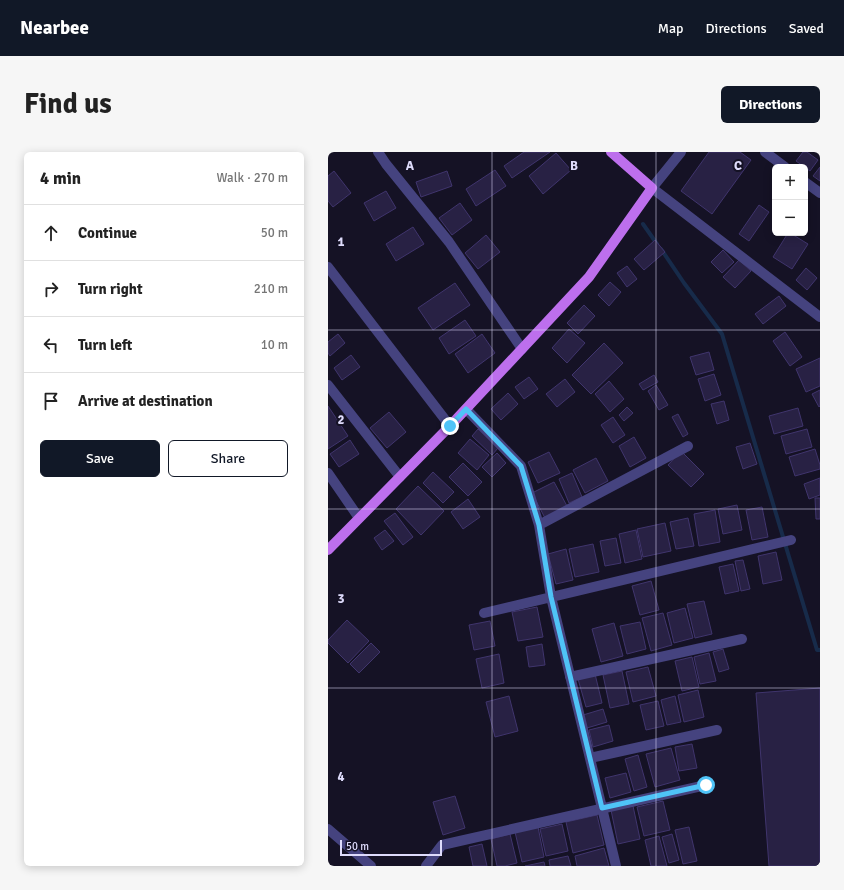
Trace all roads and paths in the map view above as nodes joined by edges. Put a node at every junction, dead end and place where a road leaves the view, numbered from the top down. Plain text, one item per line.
1 (378, 152) edge
2 (611, 152) edge
3 (681, 152) edge
4 (766, 152) edge
5 (781, 164) edge
6 (808, 184) edge
7 (652, 188) junction
8 (820, 193) edge
9 (328, 267) edge
10 (820, 318) edge
11 (522, 349) junction
12 (328, 385) edge
13 (466, 409) junction
14 (450, 426) junction
15 (688, 446) dead end
16 (328, 473) edge
17 (400, 477) junction
18 (359, 518) junction
19 (539, 525) junction
20 (791, 540) dead end
21 (328, 550) edge
22 (551, 597) junction
23 (484, 613) dead end
24 (742, 639) dead end
25 (570, 677) junction
26 (717, 730) dead end
27 (590, 758) junction
28 (706, 785) dead end
29 (602, 808) junction
30 (328, 829) edge
31 (371, 866) edge
32 (426, 866) edge
33 (616, 866) edge

1 - 11 street
2 - 7 main road
3 - 7 street
4 - 5 street
6 - 8 street
7 - 10 street
7 - 11 main road
9 - 14 street
11 - 13 main road
12 - 17 street
13 - 14 main road
13 - 19 street
14 - 17 main road
15 - 19 street
16 - 18 street
17 - 18 main road
18 - 21 main road
19 - 22 street
20 - 22 street
22 - 23 street
22 - 25 street
24 - 25 street
25 - 27 street
26 - 27 street
27 - 29 street
28 - 29 street
29 - 32 street
29 - 33 street
30 - 31 street

